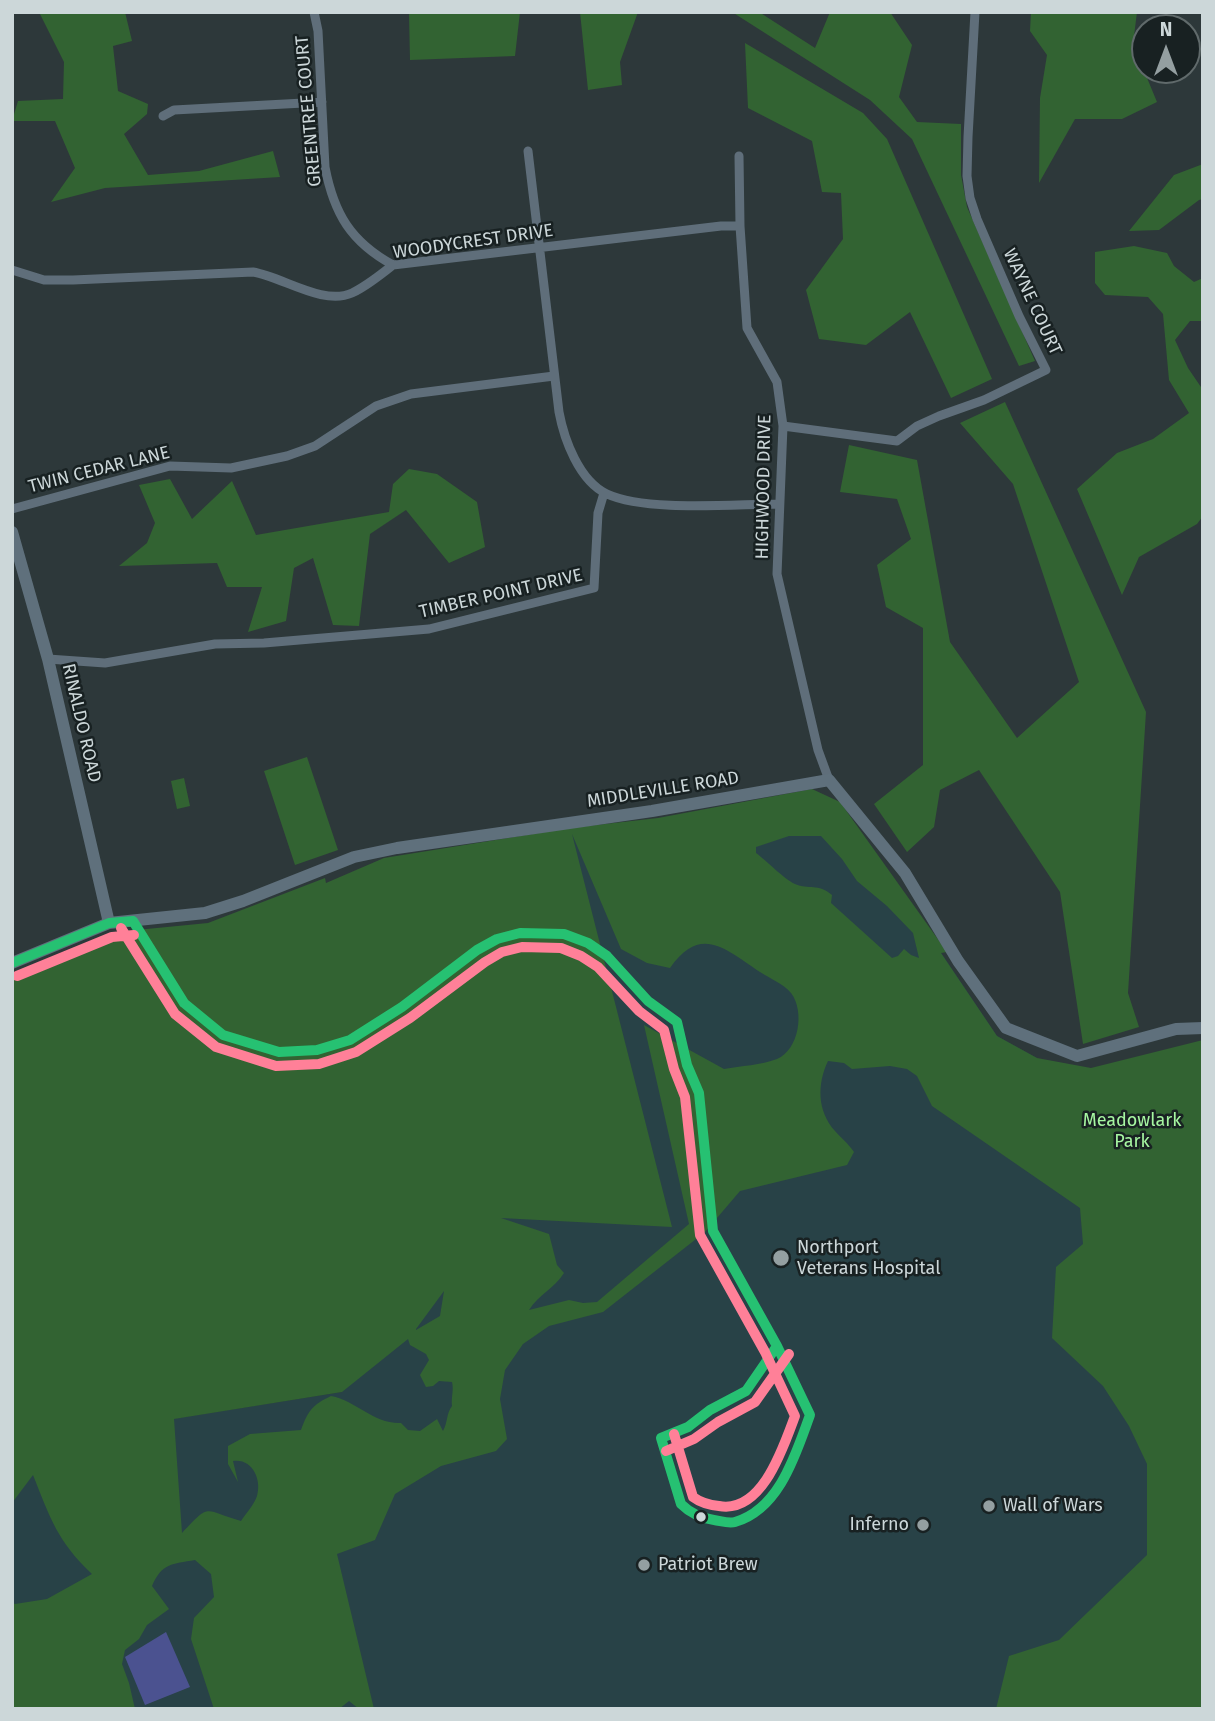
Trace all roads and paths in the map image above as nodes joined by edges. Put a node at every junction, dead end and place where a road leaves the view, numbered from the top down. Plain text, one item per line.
1 (314, 12) edge
2 (975, 12) edge
3 (321, 102) junction
4 (163, 116) dead end
5 (528, 151) dead end
6 (739, 156) dead end
7 (740, 226) junction
8 (539, 248) junction
9 (393, 265) junction
10 (12, 270) edge
11 (554, 376) junction
12 (783, 426) junction
13 (604, 493) junction
14 (779, 504) junction
15 (12, 509) edge
16 (12, 532) edge
17 (15, 553) edge
18 (48, 659) junction
19 (829, 780) junction
20 (109, 923) junction
21 (12, 963) edge
22 (1203, 1028) edge

1 - 3 street, GREENTREE COURT
2 - 12 street, WAYNE COURT
3 - 4 street
3 - 9 street, GREENTREE COURT
5 - 8 street
6 - 7 street, HIGHWOOD DRIVE
7 - 8 street, WOODYCREST DRIVE
7 - 12 street, HIGHWOOD DRIVE
8 - 9 street, WOODYCREST DRIVE
8 - 11 street
9 - 10 street, WOODYCREST DRIVE
11 - 13 street
11 - 15 street, TWIN CEDAR LANE
12 - 14 street, HIGHWOOD DRIVE
13 - 14 street
13 - 18 street, TIMBER POINT DRIVE
14 - 19 street, HIGHWOOD DRIVE
16 - 17 street, RINALDO ROAD
17 - 18 street, RINALDO ROAD
18 - 20 street, RINALDO ROAD
19 - 20 street, MIDDLEVILLE ROAD
19 - 22 street
20 - 21 street, MIDDLEVILLE ROAD

